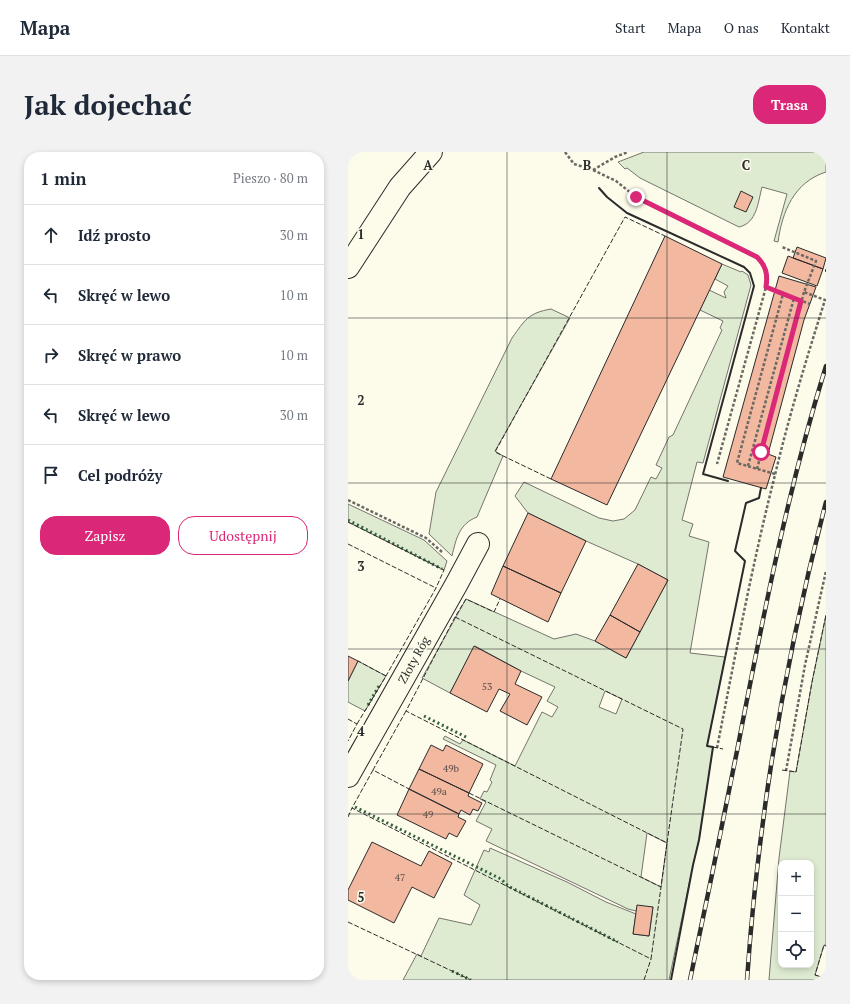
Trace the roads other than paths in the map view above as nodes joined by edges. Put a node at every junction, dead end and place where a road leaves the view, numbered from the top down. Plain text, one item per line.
1 (408, 152) edge
2 (431, 152) edge
3 (400, 187) junction
4 (348, 267) edge
5 (478, 544) dead end
6 (348, 776) edge

1 - 3 street
2 - 3 street
3 - 4 street
5 - 6 street, Złoty Róg

